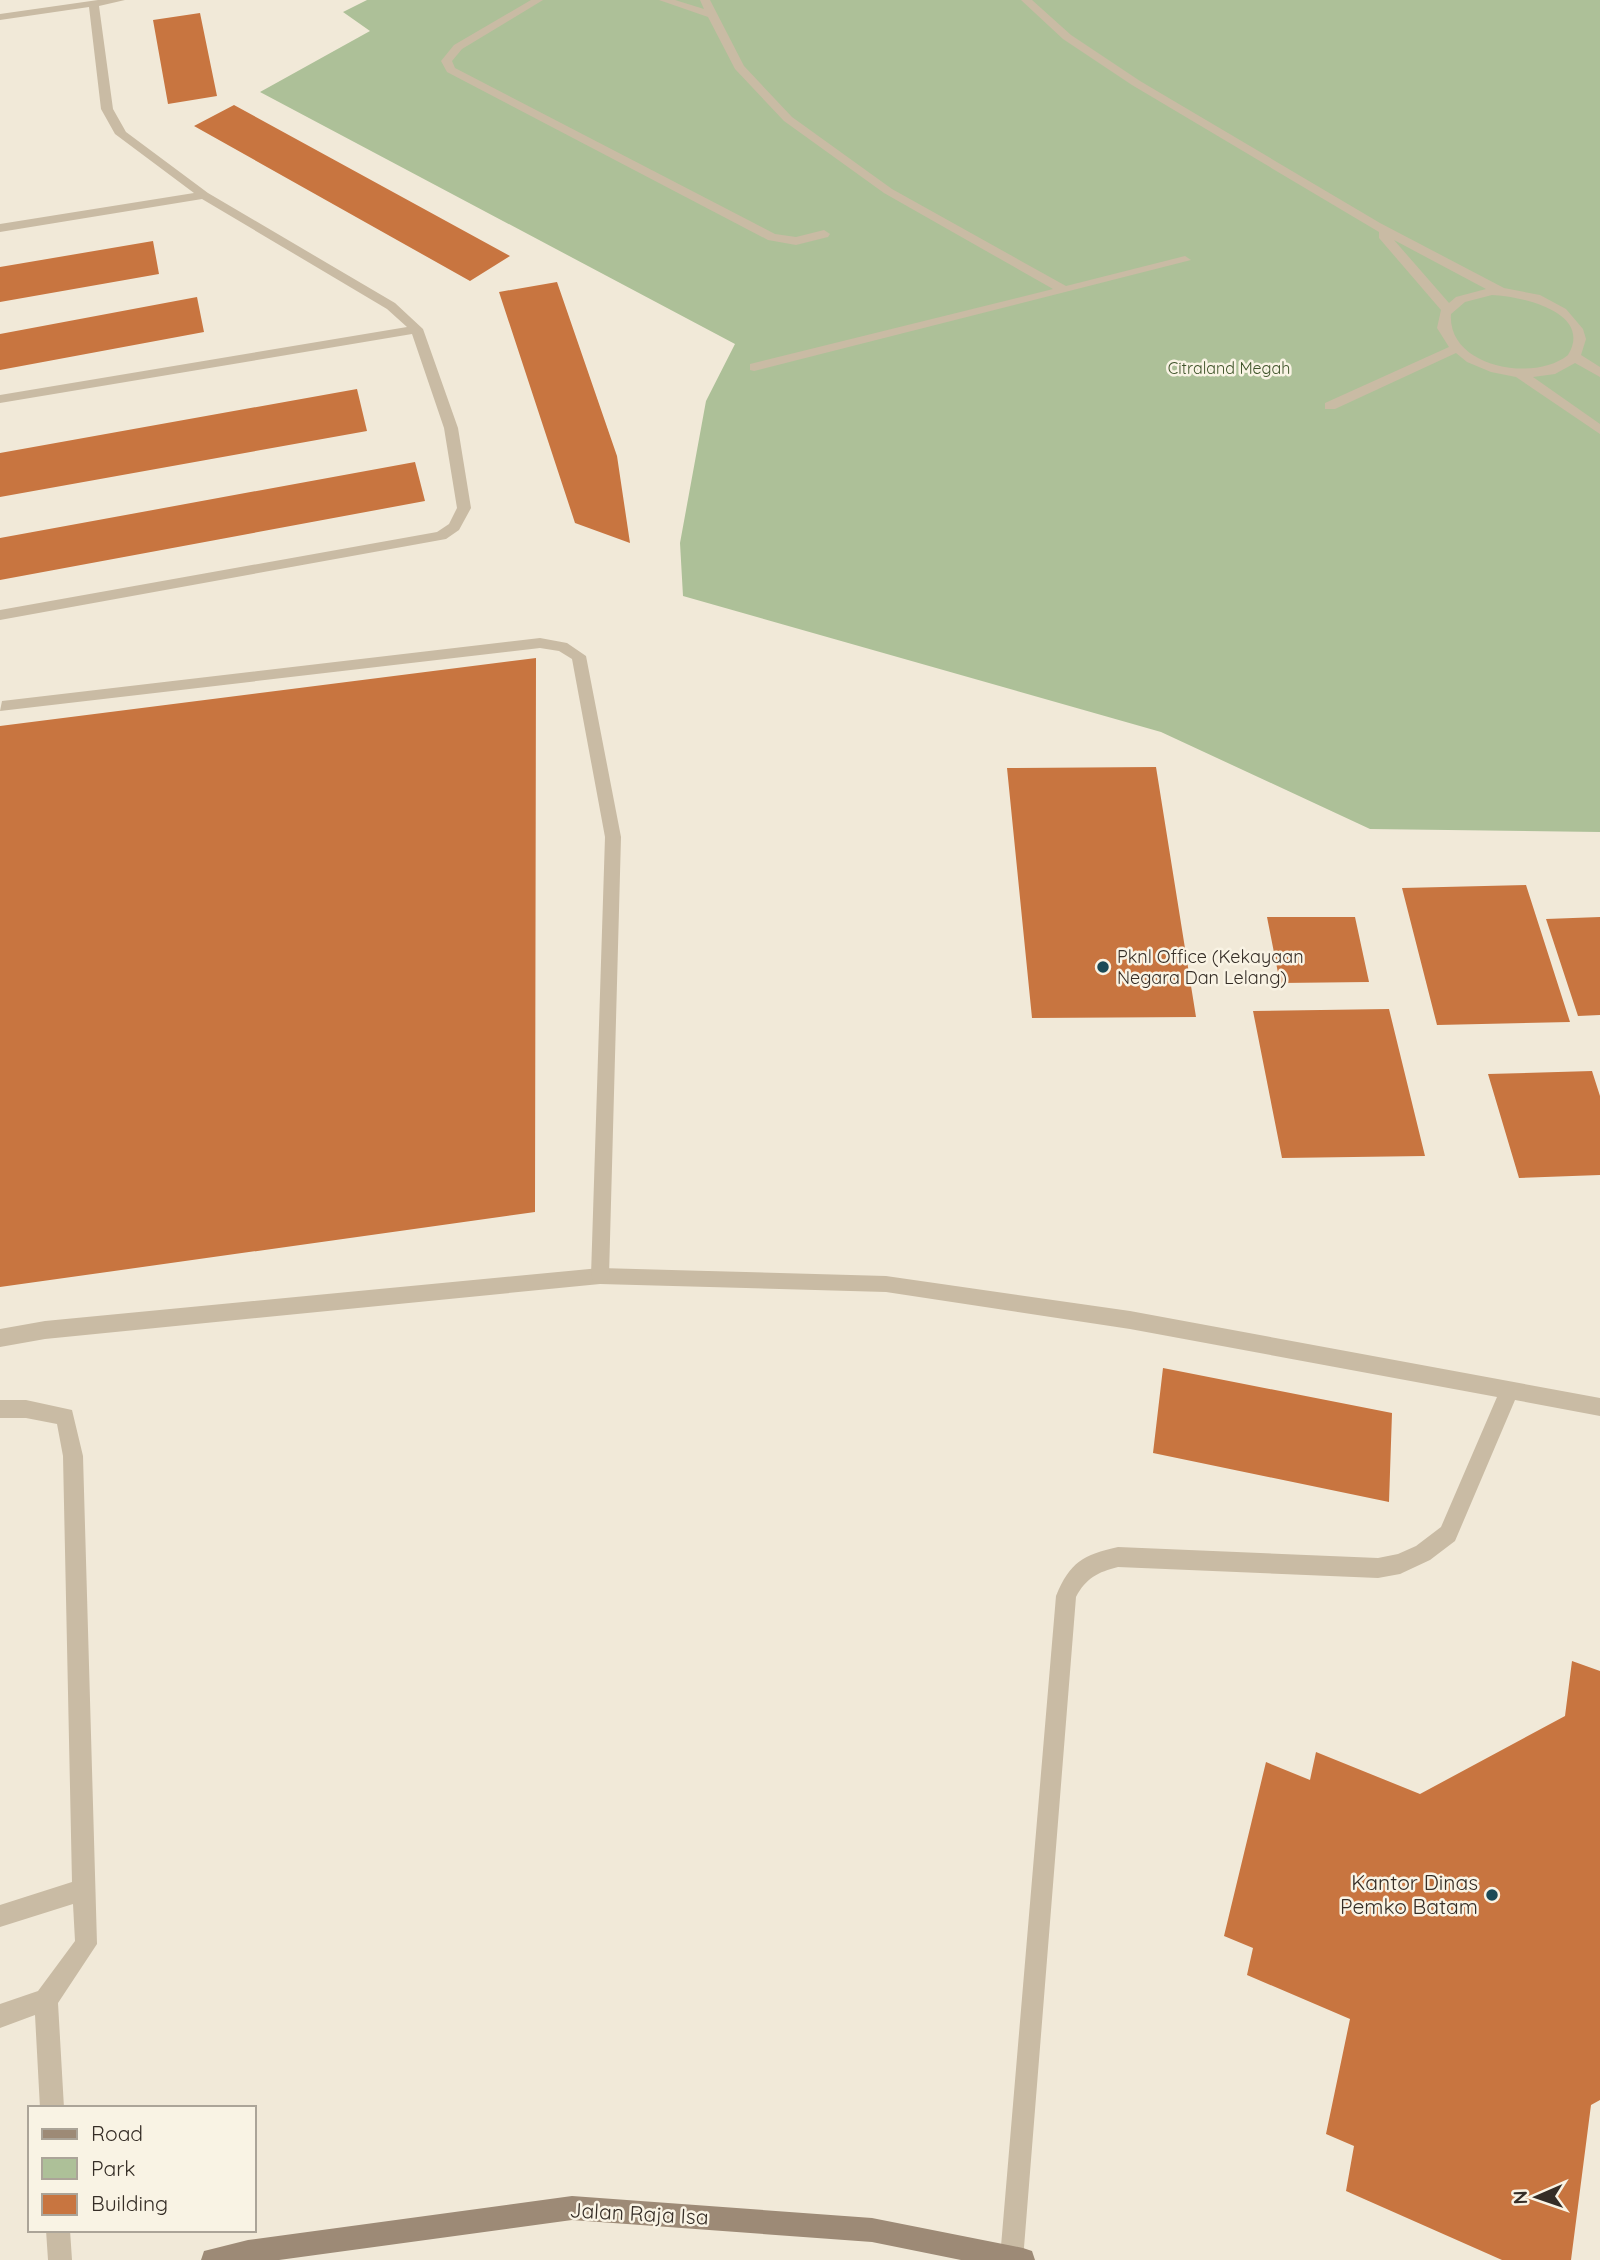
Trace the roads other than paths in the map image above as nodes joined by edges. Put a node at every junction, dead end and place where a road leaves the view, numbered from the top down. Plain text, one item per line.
1 (120, 0) edge
2 (538, 0) edge
3 (664, 0) edge
4 (705, 0) edge
5 (1026, 0) edge
6 (94, 4) junction
7 (713, 15) junction
8 (0, 18) edge
9 (204, 195) junction
10 (1376, 226) junction
11 (0, 228) edge
12 (824, 234) dead end
13 (1185, 260) dead end
14 (1062, 289) junction
15 (1502, 292) junction
16 (1447, 309) junction
17 (417, 329) junction
18 (1455, 349) junction
19 (1575, 356) junction
20 (754, 367) dead end
21 (1600, 373) edge
22 (1520, 374) junction
23 (0, 399) edge
24 (1330, 406) dead end
25 (1600, 430) edge
26 (0, 615) edge
27 (2, 706) dead end
28 (600, 1276) junction
29 (0, 1338) edge
30 (1509, 1391) junction
31 (1600, 1407) edge
32 (0, 1409) edge
33 (83, 1889) junction
34 (0, 1916) edge
35 (46, 2000) junction
36 (0, 2016) edge
37 (52, 2106) edge
38 (58, 2232) edge
39 (1018, 2259) edge
40 (60, 2260) edge
41 (212, 2260) edge

1 - 6 street
2 - 12 street
3 - 7 street
4 - 7 street
5 - 10 street
6 - 8 street
6 - 9 street
7 - 14 street
9 - 11 street
9 - 17 street
10 - 15 street
10 - 16 street
13 - 14 street
14 - 20 street
15 - 16 street
15 - 19 street
16 - 18 street
17 - 23 street
17 - 26 street
18 - 22 street
18 - 24 street
19 - 21 street
19 - 22 street
22 - 25 street
27 - 28 street
28 - 29 street
28 - 30 street
30 - 31 street
30 - 39 street
32 - 33 street
33 - 34 street
33 - 35 street
35 - 36 street
35 - 37 street
38 - 40 street
39 - 41 main road, Jalan Raja Isa

